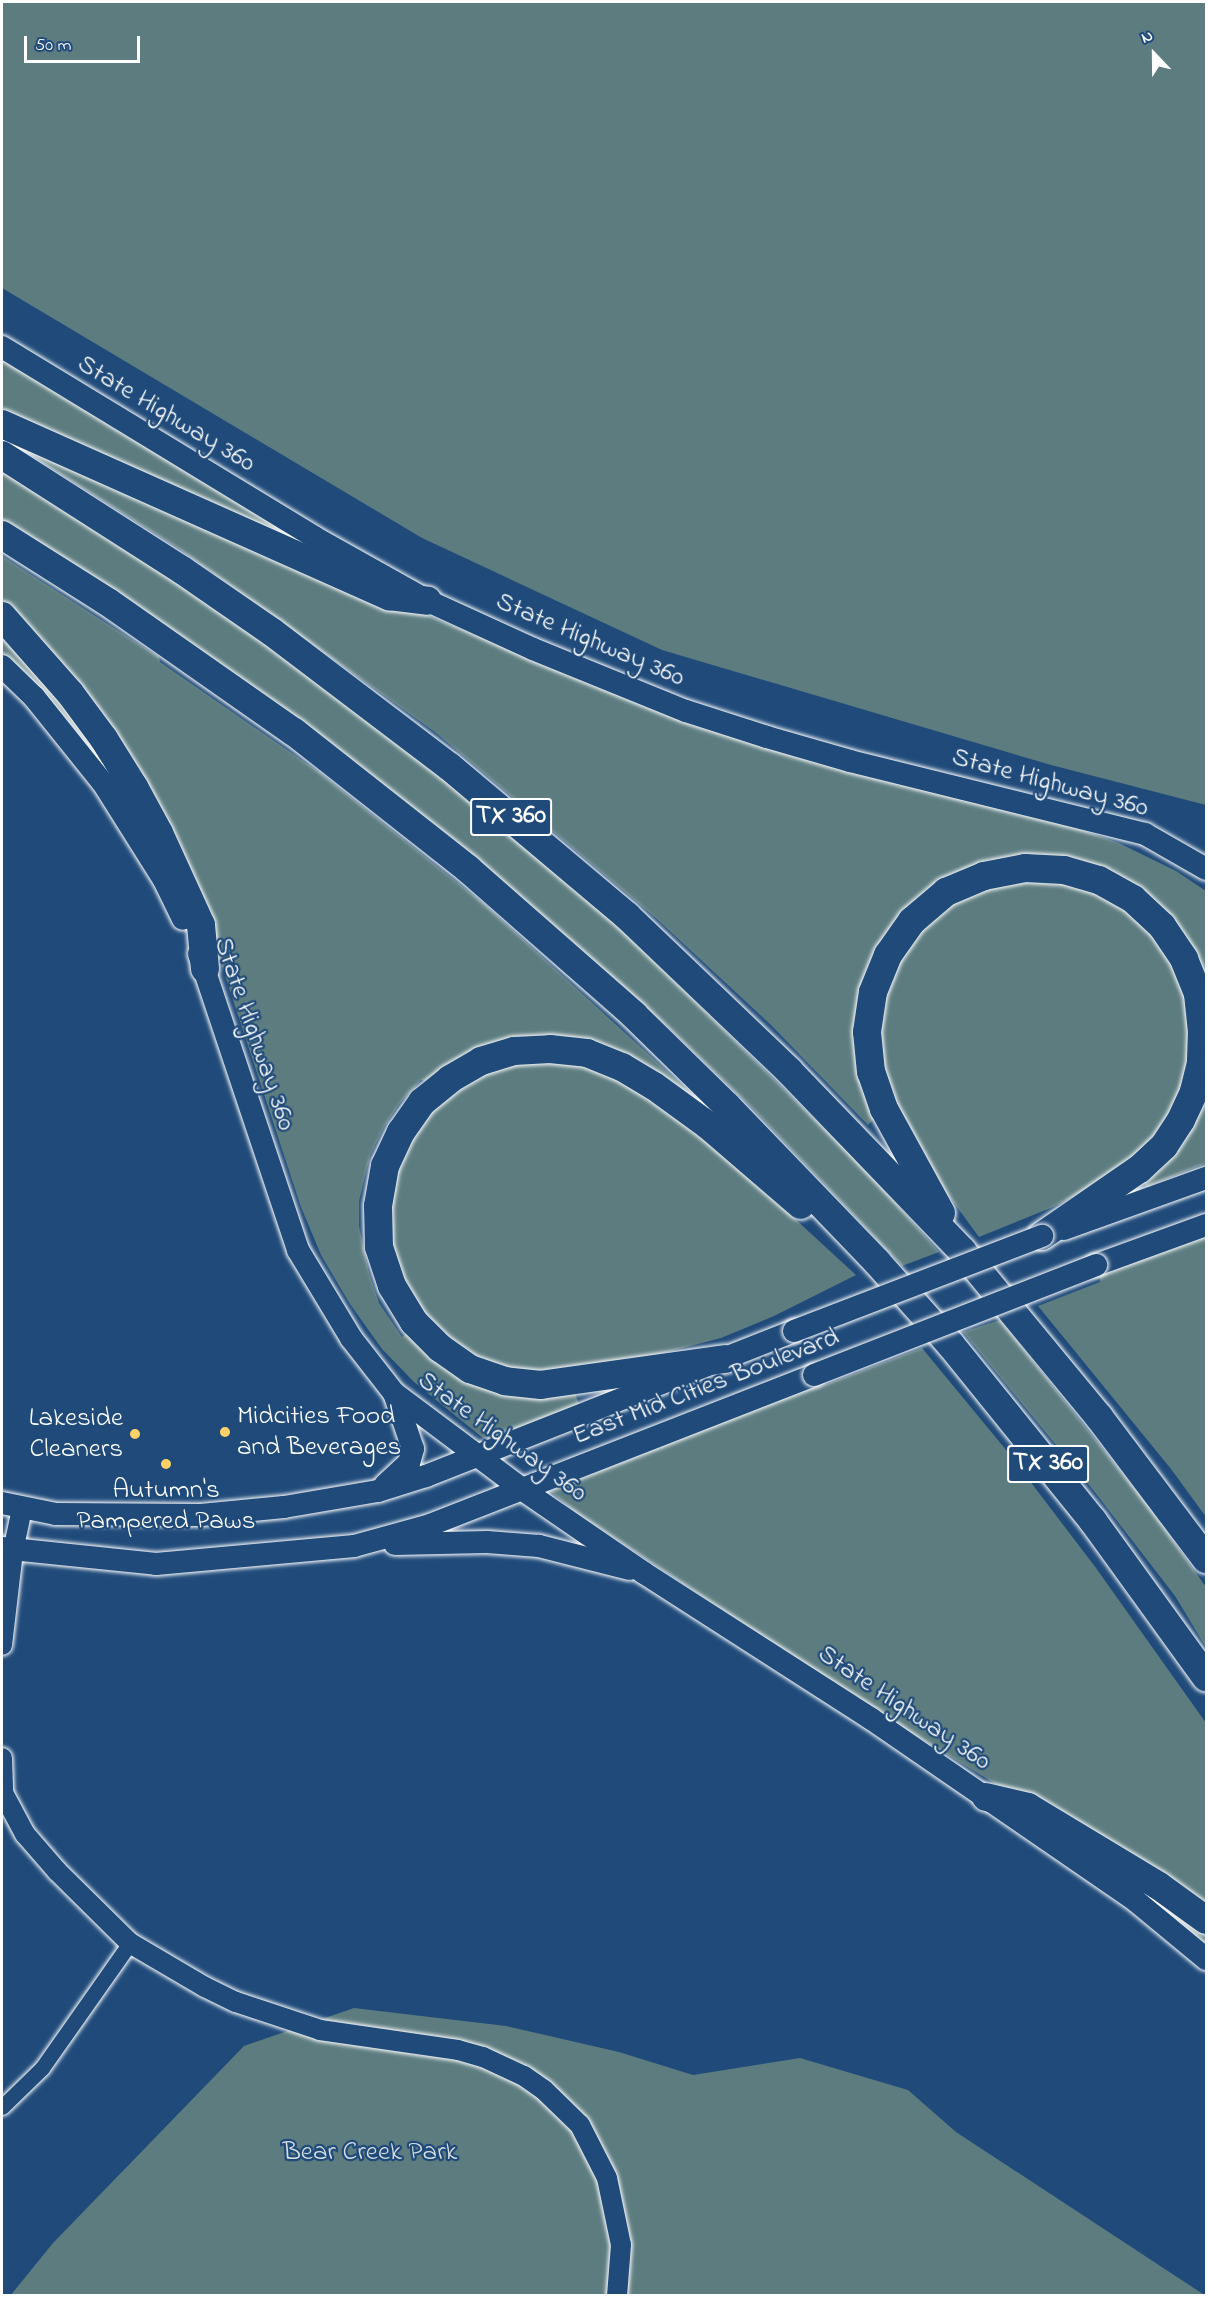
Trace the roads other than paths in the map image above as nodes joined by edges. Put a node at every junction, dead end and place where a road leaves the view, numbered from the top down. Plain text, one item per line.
1 (2, 346) edge
2 (2, 424) edge
3 (2, 455) edge
4 (2, 535) edge
5 (428, 601) junction
6 (2, 616) edge
7 (2, 666) edge
8 (1206, 869) edge
9 (205, 969) junction
10 (1206, 1178) edge
11 (1206, 1225) edge
12 (1042, 1236) junction
13 (962, 1251) junction
14 (877, 1262) junction
15 (725, 1359) junction
16 (393, 1393) junction
17 (477, 1456) junction
18 (523, 1490) junction
19 (378, 1491) junction
20 (12, 1506) edge
21 (354, 1546) junction
22 (8, 1549) edge
23 (1206, 1559) edge
24 (644, 1573) junction
25 (2, 1645) edge
26 (1206, 1677) edge
27 (2, 1758) edge
28 (2, 1792) edge
29 (986, 1797) junction
30 (1206, 1920) edge
31 (130, 1943) junction
32 (1206, 1959) edge
33 (2, 2107) edge
34 (617, 2295) edge

1 - 5 main road, State Highway 360
2 - 5 highway
3 - 13 highway, TX 360
4 - 14 highway, TX 360
5 - 8 main road, State Highway 360
6 - 9 highway
7 - 9 main road, State Highway 360
9 - 16 main road, State Highway 360
10 - 12 main road, East Mid Cities Boulevard
11 - 18 main road, East Mid Cities Boulevard, bridge
12 - 13 highway
12 - 15 main road, East Mid Cities Boulevard, bridge
13 - 23 highway, TX 360
14 - 15 highway
14 - 26 highway, TX 360
15 - 17 main road, East Mid Cities Boulevard
16 - 17 main road, State Highway 360
16 - 19 main road
17 - 18 main road, State Highway 360
17 - 19 main road, East Mid Cities Boulevard
18 - 21 main road, East Mid Cities Boulevard
18 - 24 main road, State Highway 360
19 - 20 main road, East Mid Cities Boulevard
20 - 22 street
21 - 22 main road, East Mid Cities Boulevard
21 - 24 main road
22 - 25 street
24 - 29 main road, State Highway 360
27 - 28 street
28 - 31 street
29 - 30 highway
29 - 32 main road, State Highway 360
31 - 33 street
31 - 34 street

